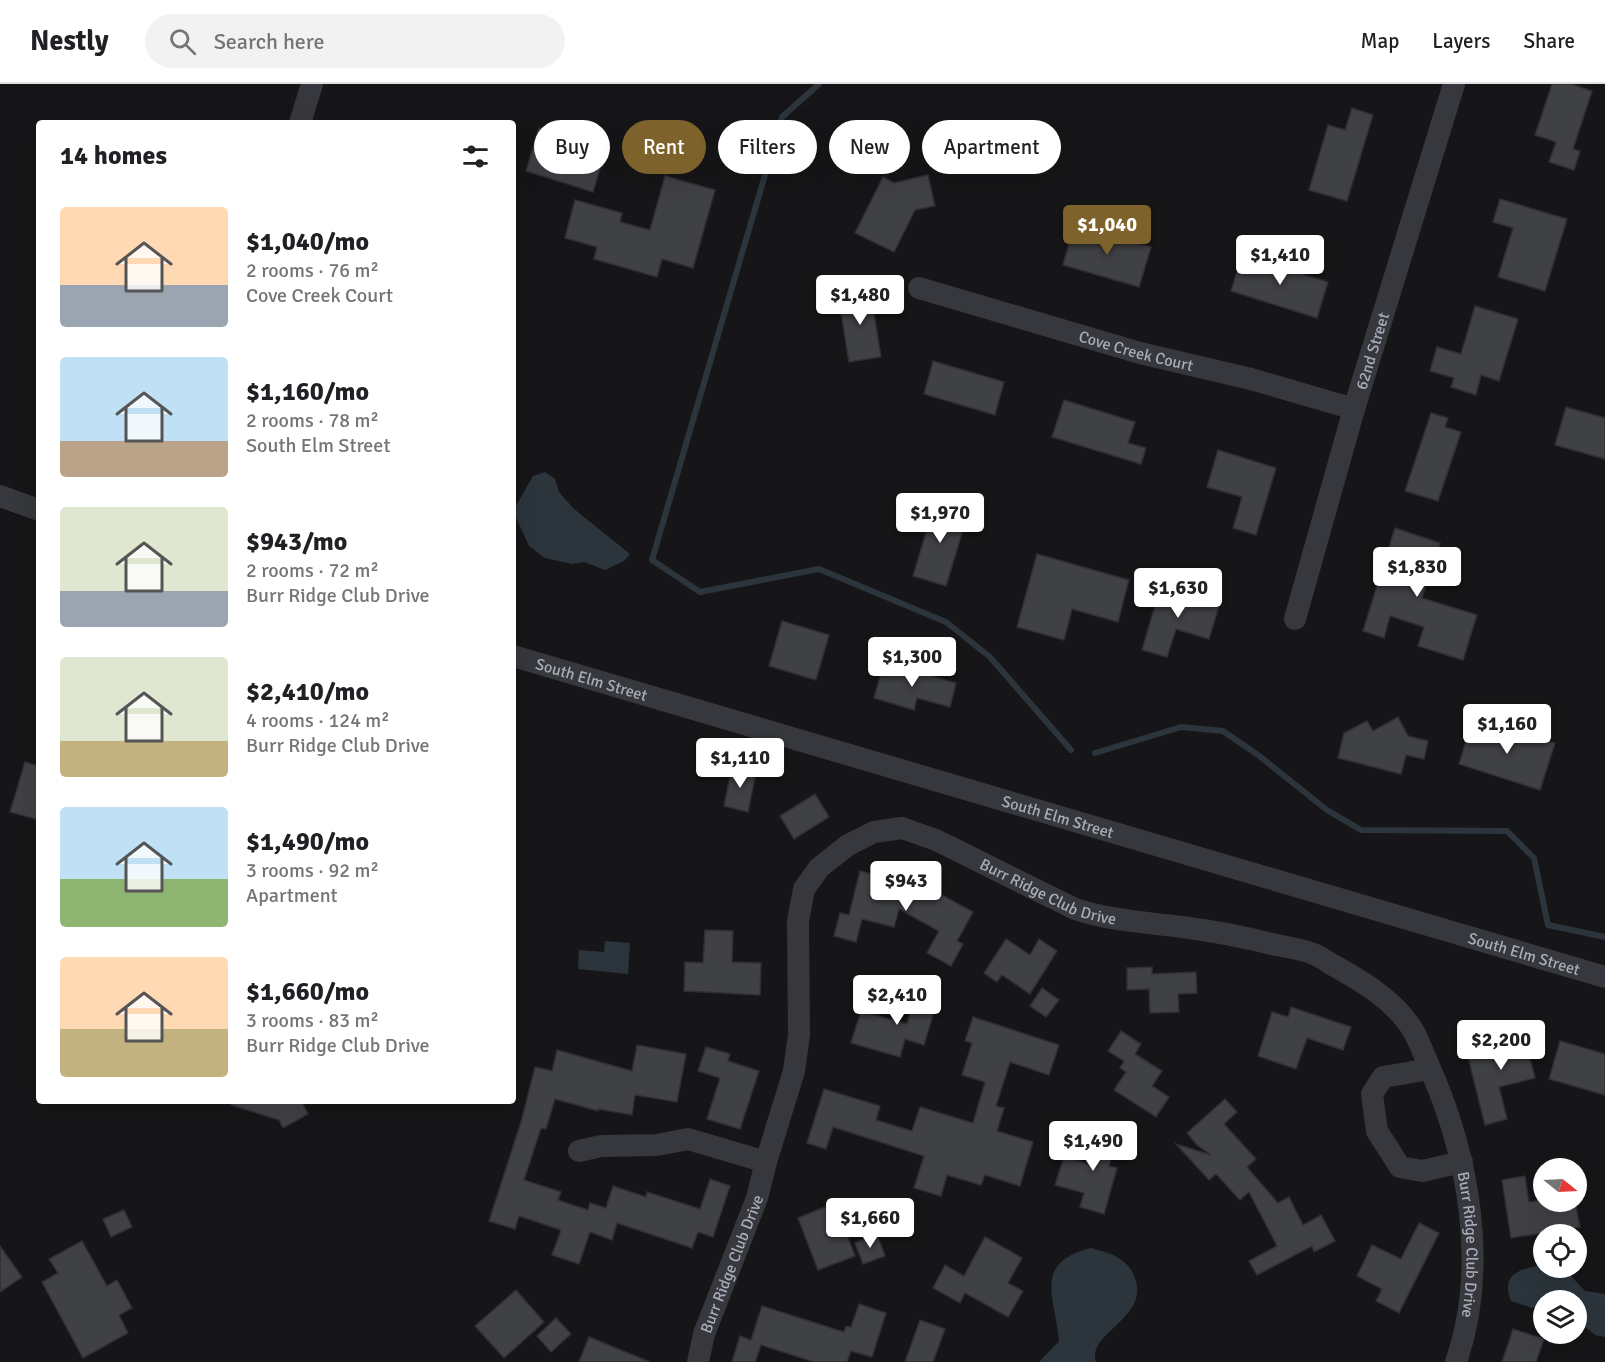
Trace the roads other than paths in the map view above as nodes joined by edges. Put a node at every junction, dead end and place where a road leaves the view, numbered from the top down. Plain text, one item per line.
1 (312, 84) edge
2 (1454, 84) edge
3 (301, 120) edge
4 (919, 288) dead end
5 (1354, 409) junction
6 (0, 496) edge
7 (36, 509) edge
8 (1295, 619) dead end
9 (516, 657) edge
10 (1605, 977) edge
11 (1430, 1069) junction
12 (579, 1151) dead end
13 (766, 1162) junction
14 (1462, 1162) junction
15 (698, 1362) edge
16 (1456, 1362) edge

1 - 3 street
2 - 5 street, 62nd Street
4 - 5 street, Cove Creek Court
5 - 8 street, 62nd Street
6 - 7 street
9 - 10 street, South Elm Street
11 - 13 street, Burr Ridge Club Drive
11 - 14 street, Burr Ridge Club Drive
11 - 14 street, Burr Ridge Club Drive
12 - 13 street
13 - 15 street, Burr Ridge Club Drive
14 - 16 street, Burr Ridge Club Drive

